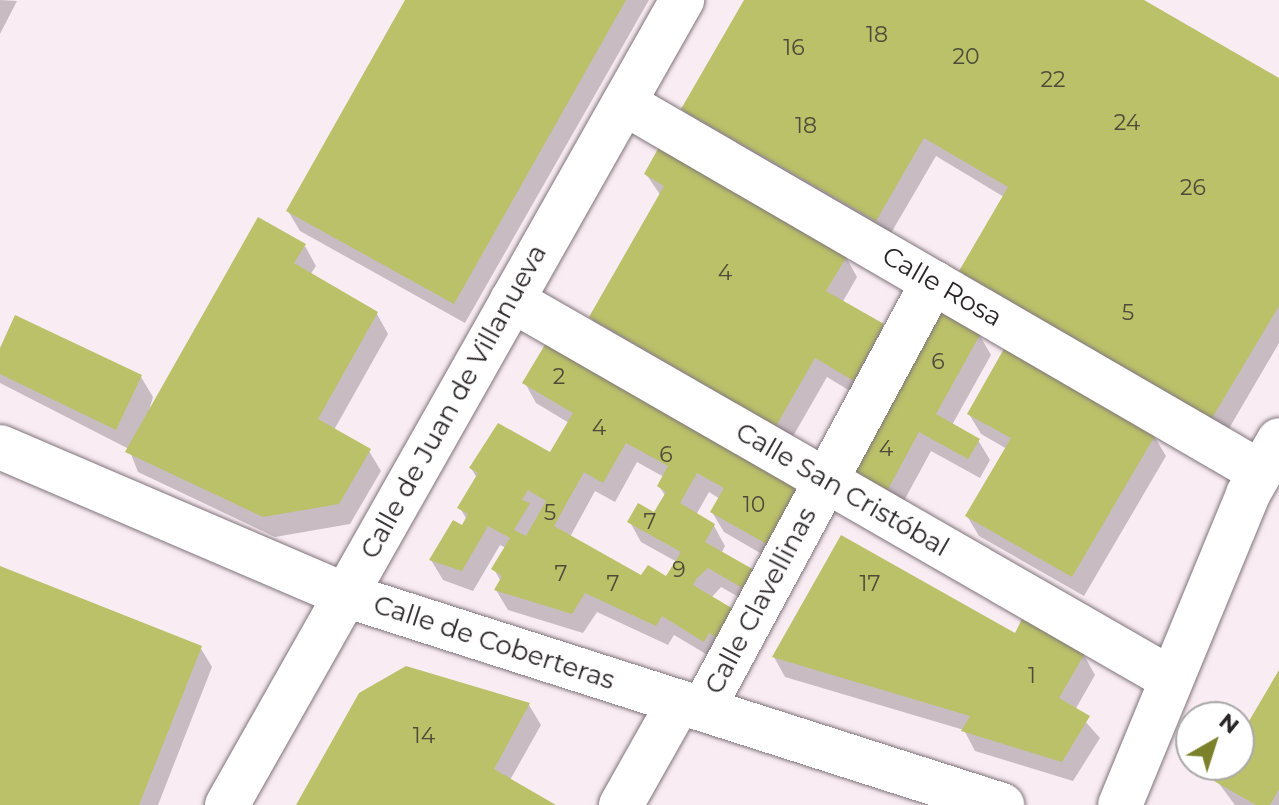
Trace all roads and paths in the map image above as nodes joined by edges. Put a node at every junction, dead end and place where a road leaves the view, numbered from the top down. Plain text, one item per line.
1 (682, 0) edge
2 (624, 103) junction
3 (933, 282) junction
4 (512, 300) junction
5 (0, 447) edge
6 (1270, 456) edge
7 (826, 481) junction
8 (345, 595) junction
9 (1171, 679) junction
10 (691, 706) junction
11 (227, 805) edge
12 (621, 805) edge
13 (1002, 805) edge
14 (1120, 805) edge

1 - 2 street, Calle de Juan de Villanueva
2 - 3 street, Calle Rosa
2 - 4 street, Calle de Juan de Villanueva
3 - 6 street, Calle Rosa
3 - 7 street, Calle Clavellinas
4 - 7 street, Calle San Cristóbal
4 - 8 street, Calle de Juan de Villanueva
5 - 8 street, Calle de Coberteras
6 - 9 street
7 - 9 street, Calle San Cristóbal
7 - 10 street, Calle Clavellinas
8 - 10 street, Calle de Coberteras
8 - 11 street, Calle de Juan de Villanueva
9 - 14 street
10 - 12 street, Calle Clavellinas
10 - 13 street, Calle de Coberteras

